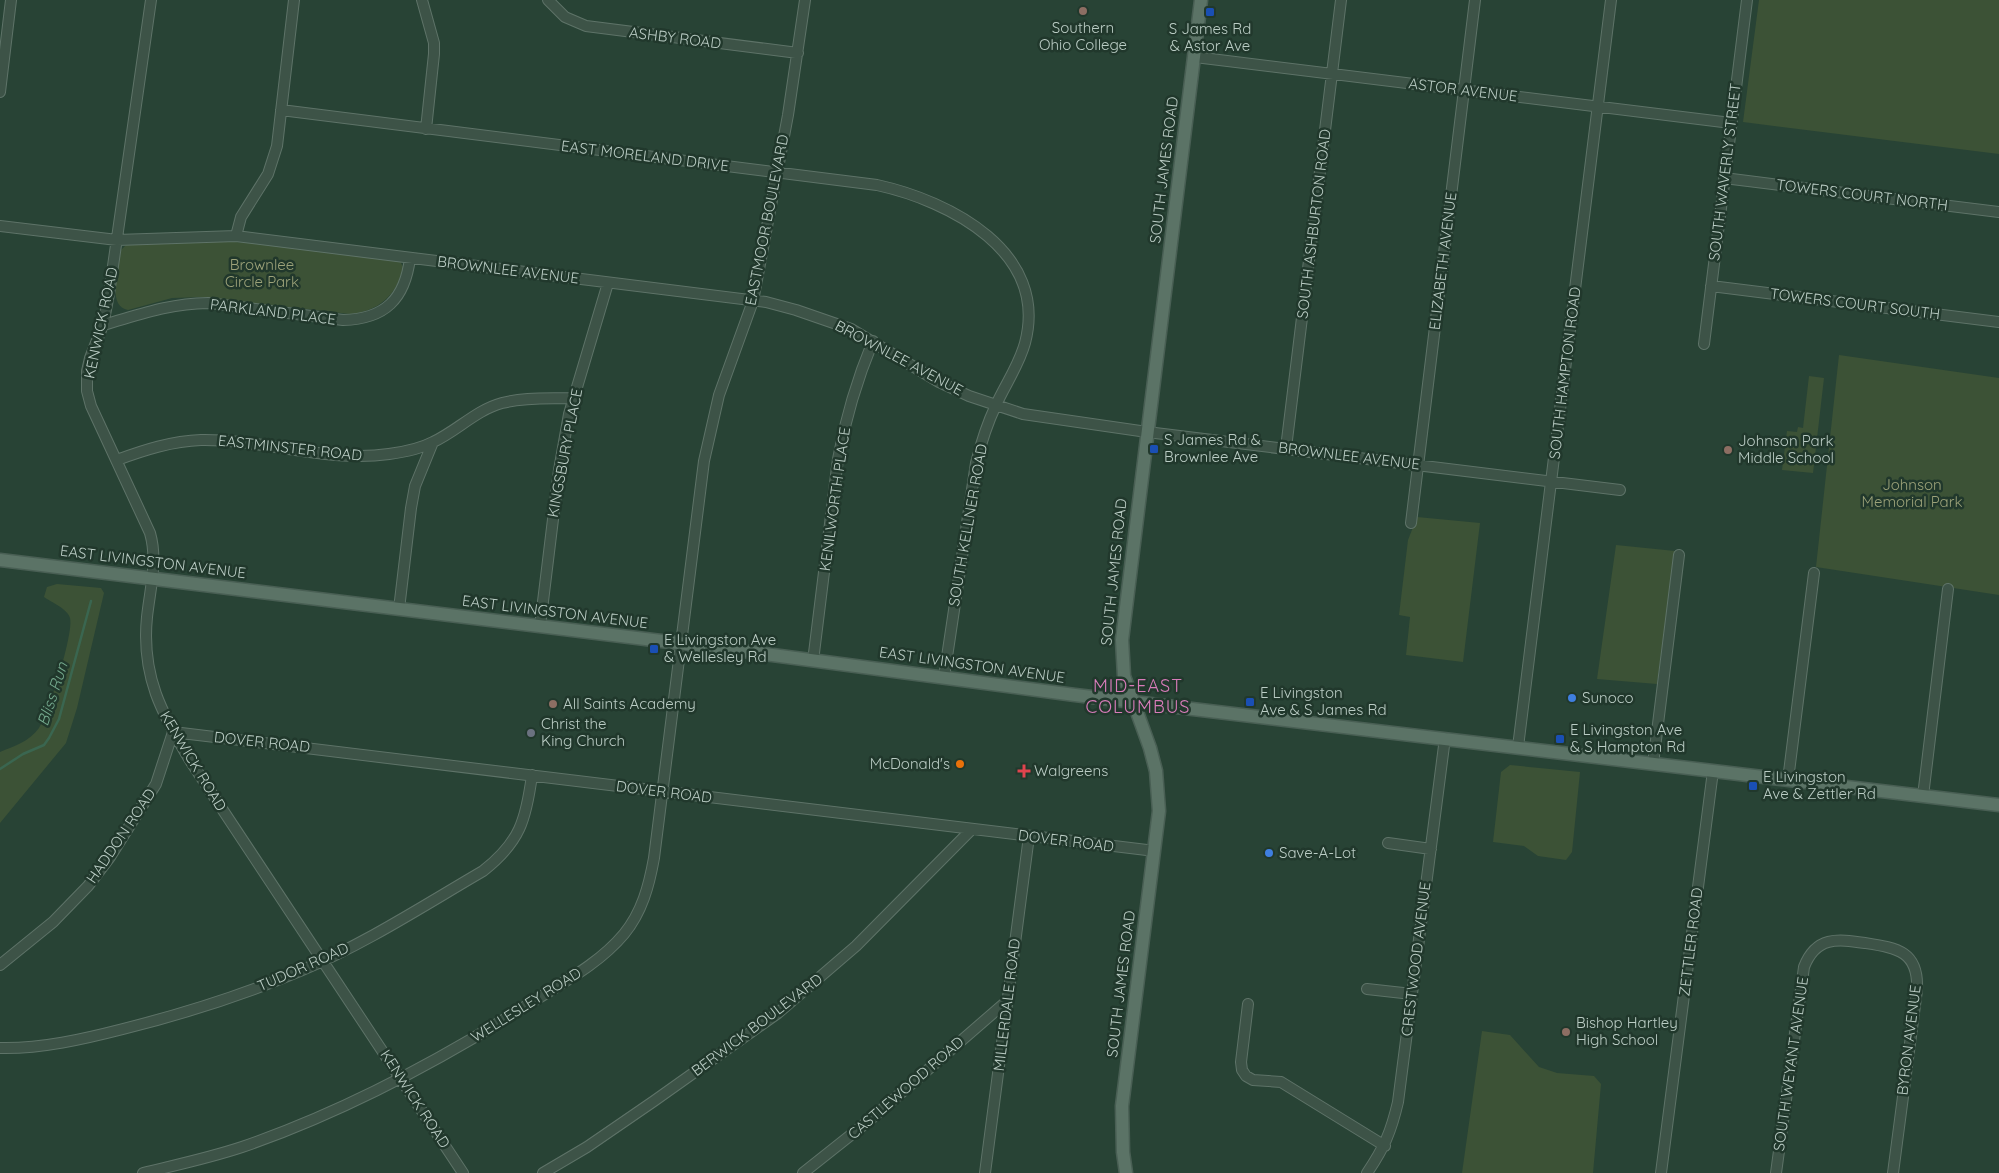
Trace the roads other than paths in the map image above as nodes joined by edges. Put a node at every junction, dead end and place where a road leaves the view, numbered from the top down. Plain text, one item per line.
1 (11, 0) edge
2 (152, 0) edge
3 (294, 0) edge
4 (422, 0) edge
5 (548, 0) edge
6 (805, 0) edge
7 (1201, 0) edge
8 (1341, 0) edge
9 (1476, 0) edge
10 (1611, 0) edge
11 (1746, 0) edge
12 (798, 53) junction
13 (1194, 58) junction
14 (1332, 74) junction
15 (1464, 90) junction
16 (0, 92) edge
17 (1598, 107) junction
18 (281, 110) junction
19 (1731, 123) junction
20 (426, 129) junction
21 (777, 172) junction
22 (1724, 178) junction
23 (1999, 212) edge
24 (0, 226) edge
25 (236, 236) junction
26 (117, 240) junction
27 (995, 242) joint
28 (410, 258) junction
29 (608, 283) junction
30 (1711, 286) junction
31 (753, 301) junction
32 (1999, 322) edge
33 (104, 325) junction
34 (873, 341) junction
35 (1704, 344) dead end
36 (574, 398) junction
37 (996, 405) junction
38 (1147, 432) junction
39 (433, 442) junction
40 (1286, 448) junction
41 (117, 460) junction
42 (1418, 464) junction
43 (1552, 480) junction
44 (1620, 490) dead end
45 (1410, 523) dead end
46 (1679, 555) dead end
47 (0, 560) edge
48 (1814, 573) dead end
49 (152, 578) junction
50 (1948, 589) dead end
51 (399, 609) junction
52 (540, 626) junction
53 (681, 643) junction
54 (813, 661) junction
55 (944, 677) junction
56 (1134, 702) junction
57 (173, 732) junction
58 (1445, 738) junction
59 (1518, 747) junction
60 (1653, 764) junction
61 (1713, 771) junction
62 (532, 775) junction
63 (1788, 780) junction
64 (663, 792) junction
65 (1923, 796) junction
66 (1999, 805) edge
67 (972, 829) junction
68 (1029, 836) junction
69 (1388, 843) dead end
70 (1431, 849) junction
71 (1155, 851) junction
72 (1863, 943) joint
73 (322, 960) junction
74 (0, 965) edge
75 (1367, 989) dead end
76 (1412, 994) junction
77 (1007, 1001) junction
78 (1248, 1004) dead end
79 (0, 1048) edge
80 (402, 1078) junction
81 (1384, 1146) junction
82 (806, 1172) edge
83 (143, 1173) edge
84 (463, 1173) edge
85 (543, 1173) edge
86 (985, 1173) edge
87 (1126, 1173) edge
88 (1367, 1173) edge
89 (1661, 1173) edge
90 (1776, 1173) edge
91 (1893, 1173) edge

1 - 16 street
2 - 26 street, KENWICK ROAD
3 - 18 street
4 - 20 street
5 - 12 street, ASHBY ROAD
6 - 12 street, EASTMOOR BOULEVARD
7 - 13 main road, SOUTH JAMES ROAD
8 - 14 street, SOUTH ASHBURTON ROAD
9 - 15 street, ELIZABETH AVENUE
10 - 17 street, SOUTH HAMPTON ROAD
11 - 19 street, SOUTH WAVERLY STREET
12 - 21 street, EASTMOOR BOULEVARD
13 - 14 street, ASTOR AVENUE
13 - 38 main road, SOUTH JAMES ROAD
14 - 15 street, ASTOR AVENUE
14 - 40 street, SOUTH ASHBURTON ROAD
15 - 17 street, ASTOR AVENUE
15 - 42 street, ELIZABETH AVENUE
17 - 19 street, ASTOR AVENUE
17 - 43 street, SOUTH HAMPTON ROAD
18 - 20 street, EAST MORELAND DRIVE
18 - 25 street
19 - 22 street, SOUTH WAVERLY STREET
20 - 21 street, EAST MORELAND DRIVE
21 - 27 street, EAST MORELAND DRIVE
21 - 31 street, EASTMOOR BOULEVARD
22 - 23 street, TOWERS COURT NORTH
22 - 30 street, SOUTH WAVERLY STREET
24 - 26 street, BROWNLEE AVENUE
25 - 26 street, BROWNLEE AVENUE
25 - 28 street, BROWNLEE AVENUE
26 - 33 street, KENWICK ROAD
27 - 37 street, SOUTH KELLNER ROAD
28 - 29 street, BROWNLEE AVENUE
28 - 33 street, PARKLAND PLACE
29 - 31 street, BROWNLEE AVENUE
29 - 36 street, KINGSBURY PLACE
30 - 32 street, TOWERS COURT SOUTH
30 - 35 street, SOUTH WAVERLY STREET
31 - 34 street, BROWNLEE AVENUE
31 - 53 street, EASTMOOR BOULEVARD
33 - 41 street, KENWICK ROAD
34 - 37 street, BROWNLEE AVENUE
34 - 54 street, KENILWORTH PLACE
36 - 39 street, EASTMINSTER ROAD
36 - 52 street, KINGSBURY PLACE
37 - 38 street, BROWNLEE AVENUE
37 - 55 street, SOUTH KELLNER ROAD
38 - 40 street, BROWNLEE AVENUE
38 - 56 main road, SOUTH JAMES ROAD
39 - 41 street, EASTMINSTER ROAD
39 - 51 street
40 - 42 street, BROWNLEE AVENUE
41 - 49 street, KENWICK ROAD
42 - 43 street, BROWNLEE AVENUE
42 - 45 street, ELIZABETH AVENUE
43 - 44 street, BROWNLEE AVENUE
43 - 59 street, SOUTH HAMPTON ROAD
46 - 60 street
47 - 49 main road, EAST LIVINGSTON AVENUE
48 - 63 street
49 - 51 main road, EAST LIVINGSTON AVENUE
49 - 57 street, KENWICK ROAD
50 - 65 street
51 - 52 main road, EAST LIVINGSTON AVENUE
52 - 53 main road, EAST LIVINGSTON AVENUE
53 - 54 main road, EAST LIVINGSTON AVENUE
53 - 64 street, WELLESLEY ROAD
54 - 55 main road, EAST LIVINGSTON AVENUE
55 - 56 main road, EAST LIVINGSTON AVENUE
56 - 58 main road, EAST LIVINGSTON AVENUE
56 - 71 main road, SOUTH JAMES ROAD
57 - 62 street, DOVER ROAD
57 - 73 street, KENWICK ROAD
57 - 74 street, HADDON ROAD
58 - 59 main road, EAST LIVINGSTON AVENUE
58 - 70 street, CRESTWOOD AVENUE
59 - 60 main road, EAST LIVINGSTON AVENUE
60 - 61 main road, EAST LIVINGSTON AVENUE
61 - 63 main road, EAST LIVINGSTON AVENUE
61 - 89 street, ZETTLER ROAD
62 - 64 street, DOVER ROAD
62 - 73 street, TUDOR ROAD
63 - 65 main road, EAST LIVINGSTON AVENUE
64 - 67 street, DOVER ROAD
64 - 80 street, WELLESLEY ROAD
65 - 66 main road, EAST LIVINGSTON AVENUE
67 - 68 street, DOVER ROAD
67 - 85 street, BERWICK BOULEVARD
68 - 71 street, DOVER ROAD
68 - 77 street, MILLERDALE ROAD
69 - 70 street
70 - 76 street, CRESTWOOD AVENUE
71 - 87 main road, SOUTH JAMES ROAD
72 - 90 street, SOUTH WEYANT AVENUE
72 - 91 street, BYRON AVENUE
73 - 79 street, TUDOR ROAD
73 - 80 street, KENWICK ROAD
75 - 76 street
76 - 81 street, CRESTWOOD AVENUE
77 - 82 street, CASTLEWOOD ROAD
77 - 86 street, MILLERDALE ROAD
78 - 81 street
80 - 83 street, WELLESLEY ROAD
80 - 84 street, KENWICK ROAD
81 - 88 street, CRESTWOOD AVENUE

